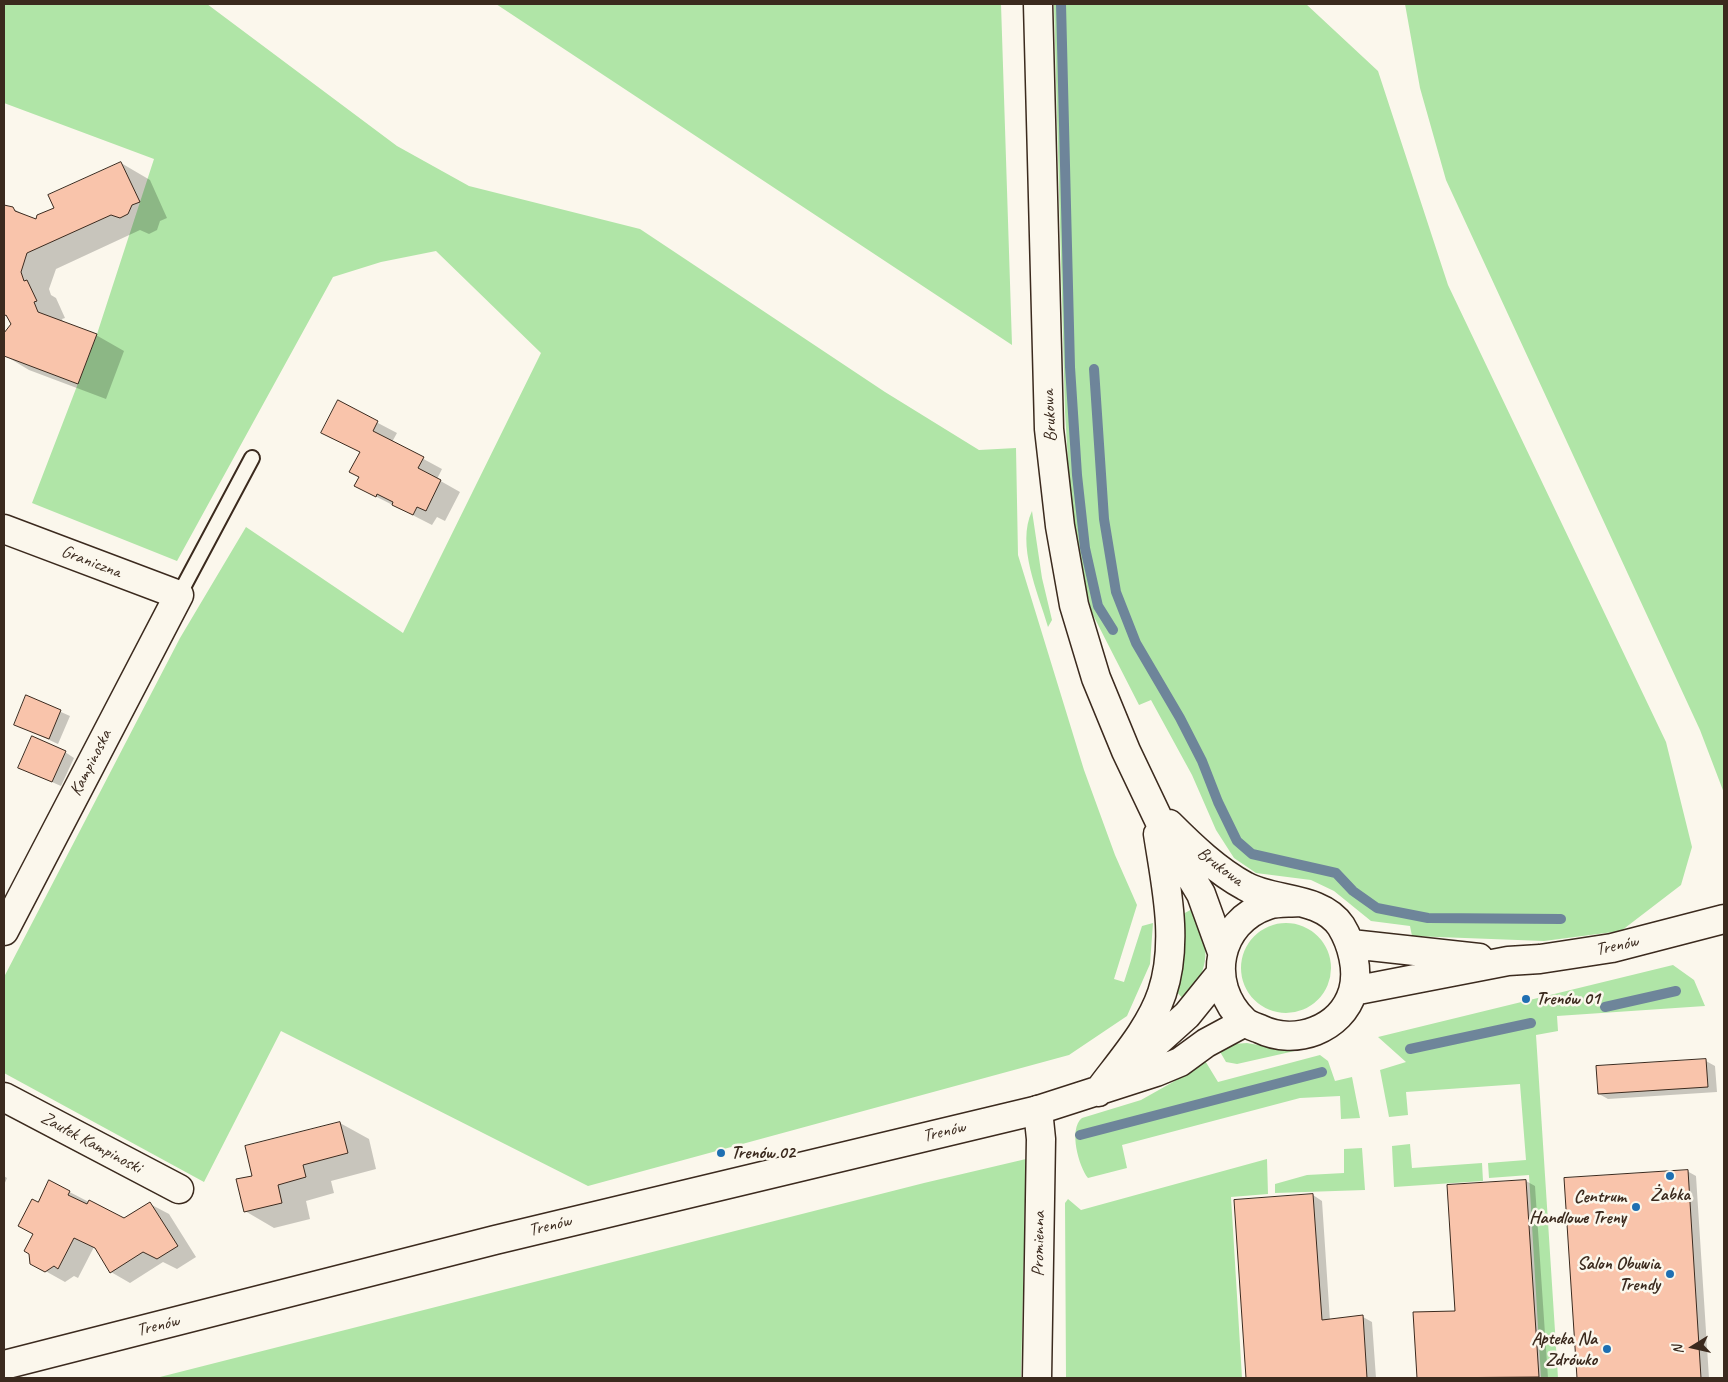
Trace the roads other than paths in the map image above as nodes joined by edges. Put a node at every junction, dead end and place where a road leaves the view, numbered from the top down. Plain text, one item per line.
1 (1038, 4) edge
2 (252, 458) dead end
3 (4, 528) edge
4 (178, 595) junction
5 (1154, 810) junction
6 (1298, 902) junction
7 (1724, 919) edge
8 (4, 931) edge
9 (1351, 944) junction
10 (1508, 961) junction
11 (1221, 962) junction
12 (1353, 991) junction
13 (1245, 1022) junction
14 (1098, 1092) junction
15 (4, 1097) edge
16 (1038, 1110) junction
17 (179, 1189) dead end
18 (4, 1365) edge
19 (1037, 1378) edge

1 - 5 street, Brukowa
2 - 4 lane
3 - 4 street, Graniczna
4 - 8 street, Kampinoska
5 - 6 street, Brukowa
5 - 11 street, Brukowa
5 - 14 street
6 - 9 street
6 - 11 street
7 - 10 street, Trenów
9 - 10 street, Trenów
9 - 12 street
10 - 12 street, Trenów
11 - 13 street
11 - 14 street, Trenów
12 - 13 street
13 - 14 street, Trenów
14 - 16 street, Trenów
15 - 17 street, Zaułek Kampinoski
16 - 18 street, Trenów
16 - 19 street, Promienna

